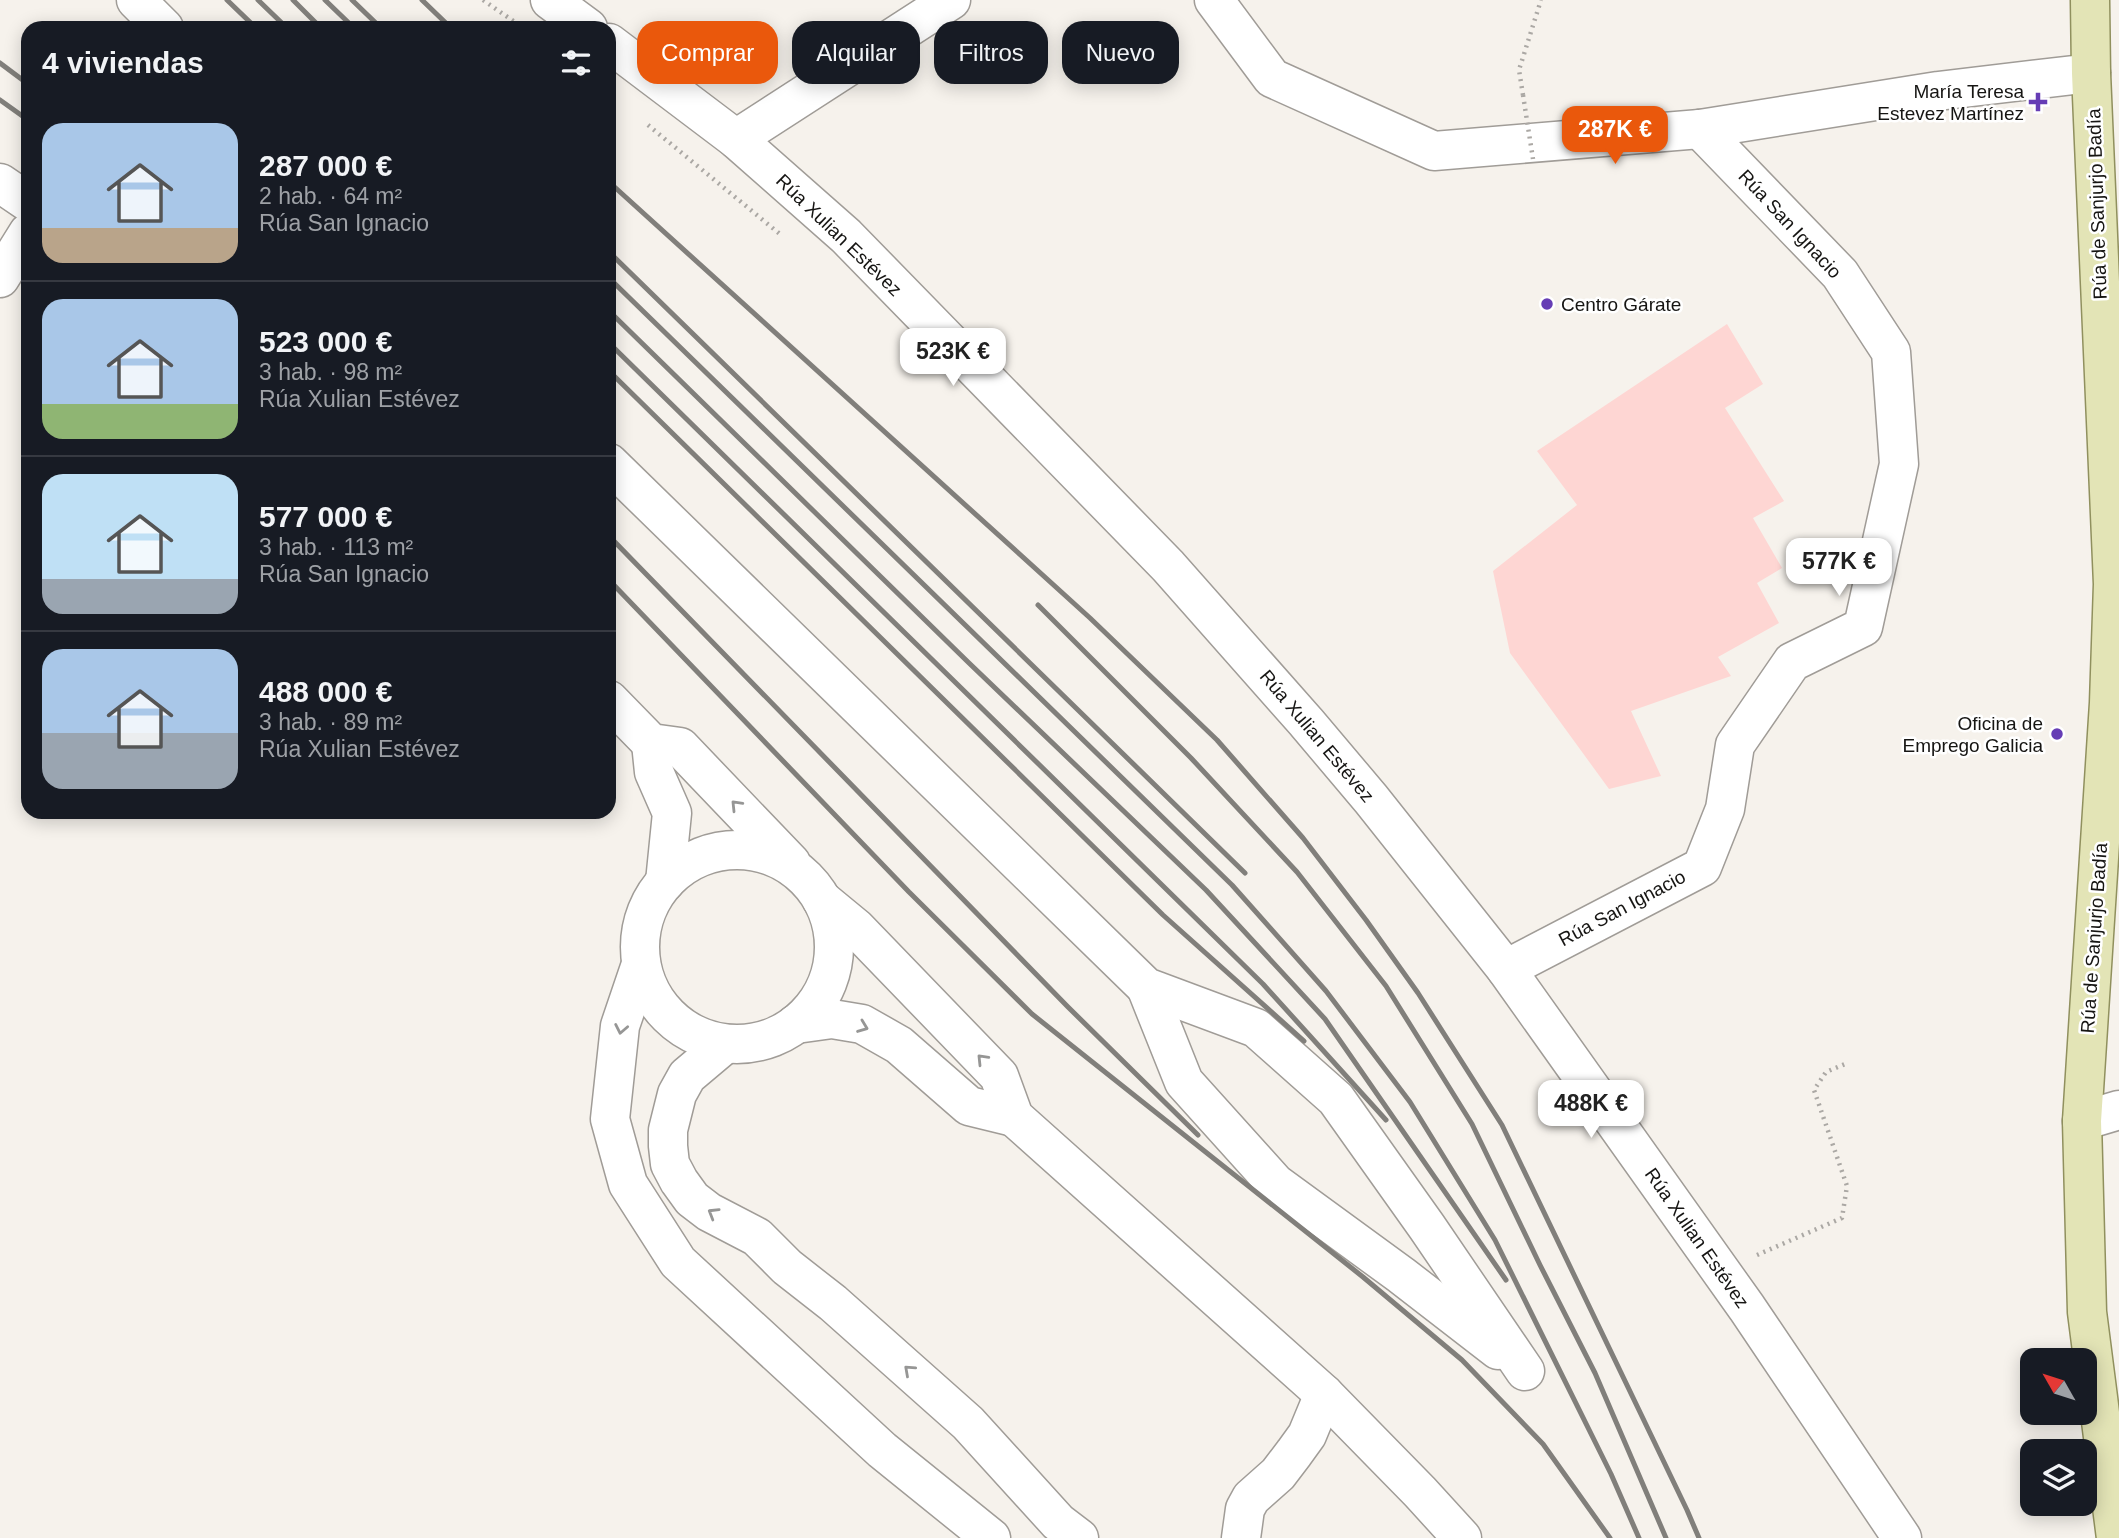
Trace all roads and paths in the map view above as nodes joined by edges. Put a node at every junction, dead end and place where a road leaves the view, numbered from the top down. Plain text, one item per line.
1 (136, 0) edge
2 (483, 0) edge
3 (550, 0) edge
4 (951, 0) edge
5 (1214, 0) edge
6 (1541, 0) edge
7 (2090, 0) edge
8 (157, 21) edge
9 (513, 21) edge
10 (578, 21) edge
11 (616, 48) edge
12 (2091, 73) junction
13 (640, 119) dead end
14 (1700, 129) junction
15 (736, 139) junction
16 (1533, 159) dead end
17 (714, 179) dead end
18 (0, 183) edge
19 (21, 197) edge
20 (21, 244) edge
21 (0, 278) edge
22 (616, 470) edge
23 (616, 707) edge
24 (651, 743) junction
25 (665, 882) junction
26 (811, 887) junction
27 (641, 964) junction
28 (1506, 969) junction
29 (1146, 987) junction
30 (796, 1024) junction
31 (725, 1044) junction
32 (1845, 1063) dead end
33 (2119, 1110) edge
34 (1014, 1117) junction
35 (2082, 1121) junction
36 (757, 1237) junction
37 (665, 1240) junction
38 (1721, 1271) junction
39 (1324, 1394) junction
40 (1248, 1532) edge
41 (991, 1538) edge
42 (1017, 1538) edge
43 (1079, 1538) edge
44 (1087, 1538) edge
45 (1462, 1538) edge
46 (1902, 1538) edge
47 (2116, 1538) edge

1 - 8 street
2 - 9 path
3 - 10 street
4 - 15 street
5 - 14 street
6 - 16 path, bridge
7 - 12 main road, Rúa de Sanjurjo Badía
11 - 15 street, Rúa Xulian Estévez
12 - 14 street
12 - 35 main road, Rúa de Sanjurjo Badía
13 - 17 path
14 - 28 street, Rúa San Ignacio
15 - 28 street, Rúa Xulian Estévez
18 - 19 street
20 - 21 street
22 - 29 street
23 - 24 street
24 - 25 street
26 -> 24 street
25 - 26 street
25 - 27 street
26 - 30 street
34 -> 26 street
27 - 31 street
27 -> 37 street
28 - 38 street, Rúa Xulian Estévez
29 - 29 street
30 - 31 street
30 -> 34 street
36 -> 31 street
32 - 38 path
33 - 35 street
34 - 39 street
35 - 47 main road, Rúa de Sanjurjo Badía
43 -> 36 street
36 - 44 street
37 - 41 street
37 - 42 street
38 - 46 street, Rúa Xulian Estévez
39 - 40 street
39 - 45 street

